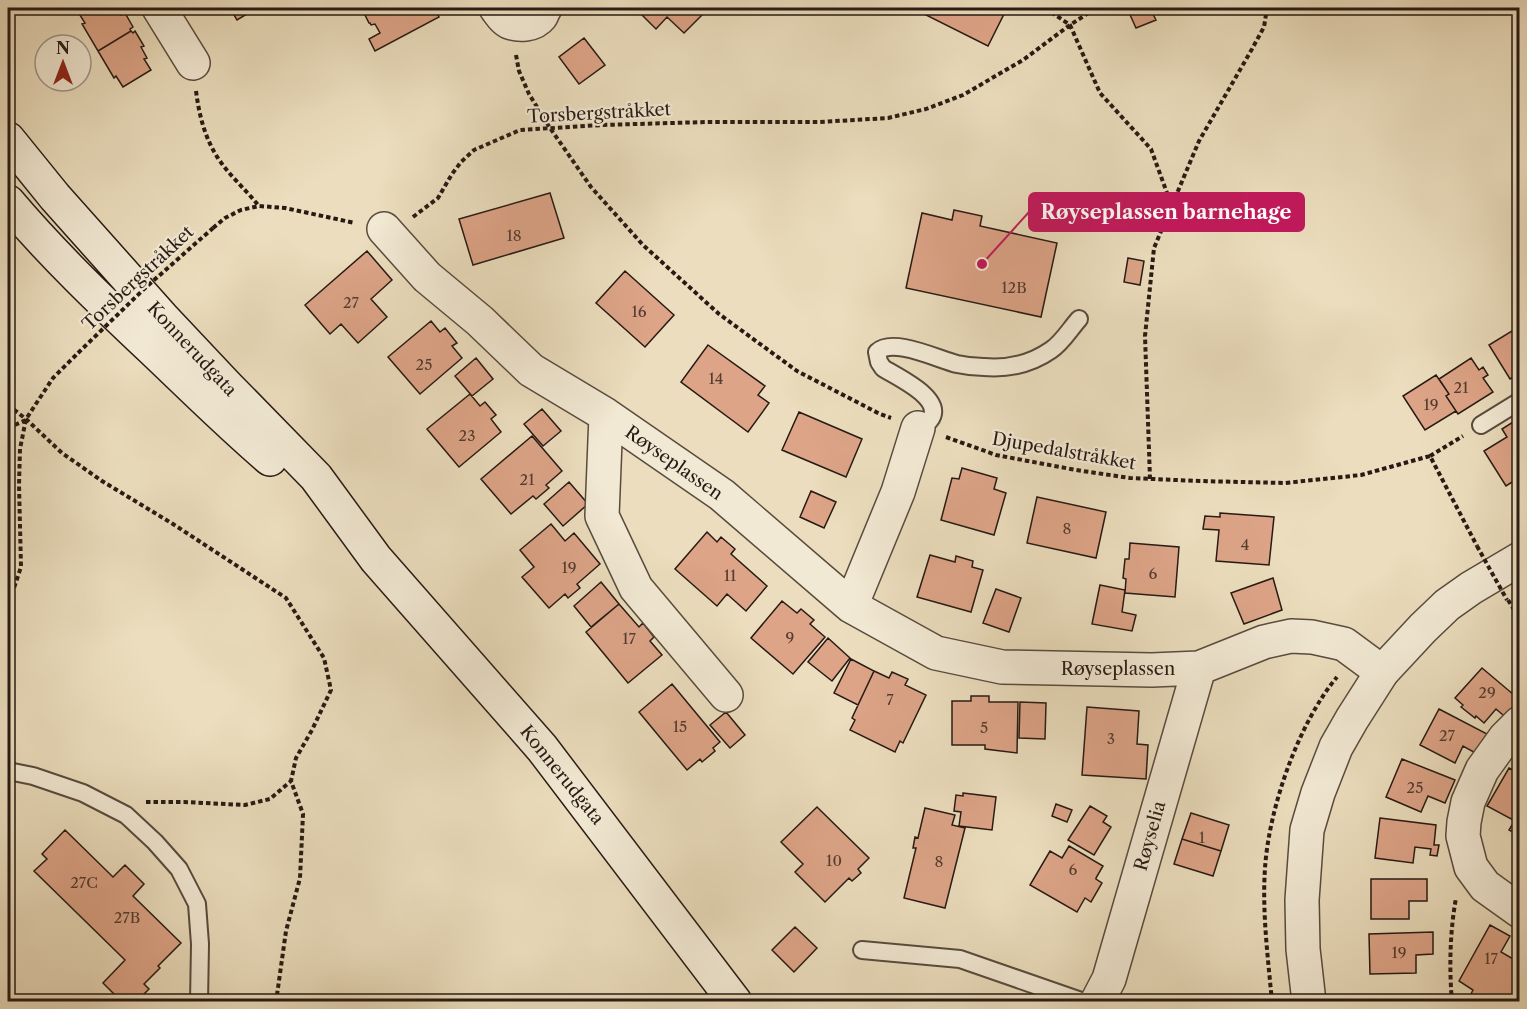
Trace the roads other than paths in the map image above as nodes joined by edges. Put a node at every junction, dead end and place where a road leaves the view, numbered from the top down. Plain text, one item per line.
1 (159, 8) edge
2 (193, 63) road end
3 (8, 139) edge
4 (8, 202) edge
5 (384, 230) road end
6 (1079, 319) dead end
7 (1520, 401) edge
8 (606, 415) junction
9 (1481, 425) road end
10 (918, 428) joint
11 (376, 559) junction
12 (1520, 559) edge
13 (851, 606) junction
14 (1199, 668) junction
15 (1382, 672) junction
16 (726, 695) dead end
17 (1520, 723) edge
18 (8, 771) edge
19 (1520, 911) edge
20 (862, 950) dead end
21 (199, 1002) edge
22 (735, 1002) edge
23 (1084, 1002) edge
24 (1097, 1002) edge
25 (1309, 1002) edge

1 - 2 street
3 - 11 street, Konnerudgata
4 - 11 street, Konnerudgata
5 - 8 street, Røyseplassen
6 - 10 lane
7 - 9 lane
8 - 13 street, Røyseplassen
8 - 16 street, Røyseplassen
10 - 13 street
11 - 22 street, Konnerudgata
12 - 15 street
13 - 14 street, Røyseplassen
14 - 15 street, Røyseplassen
14 - 24 street, Røyselia
15 - 25 street
17 - 19 street
18 - 21 lane
20 - 23 lane

